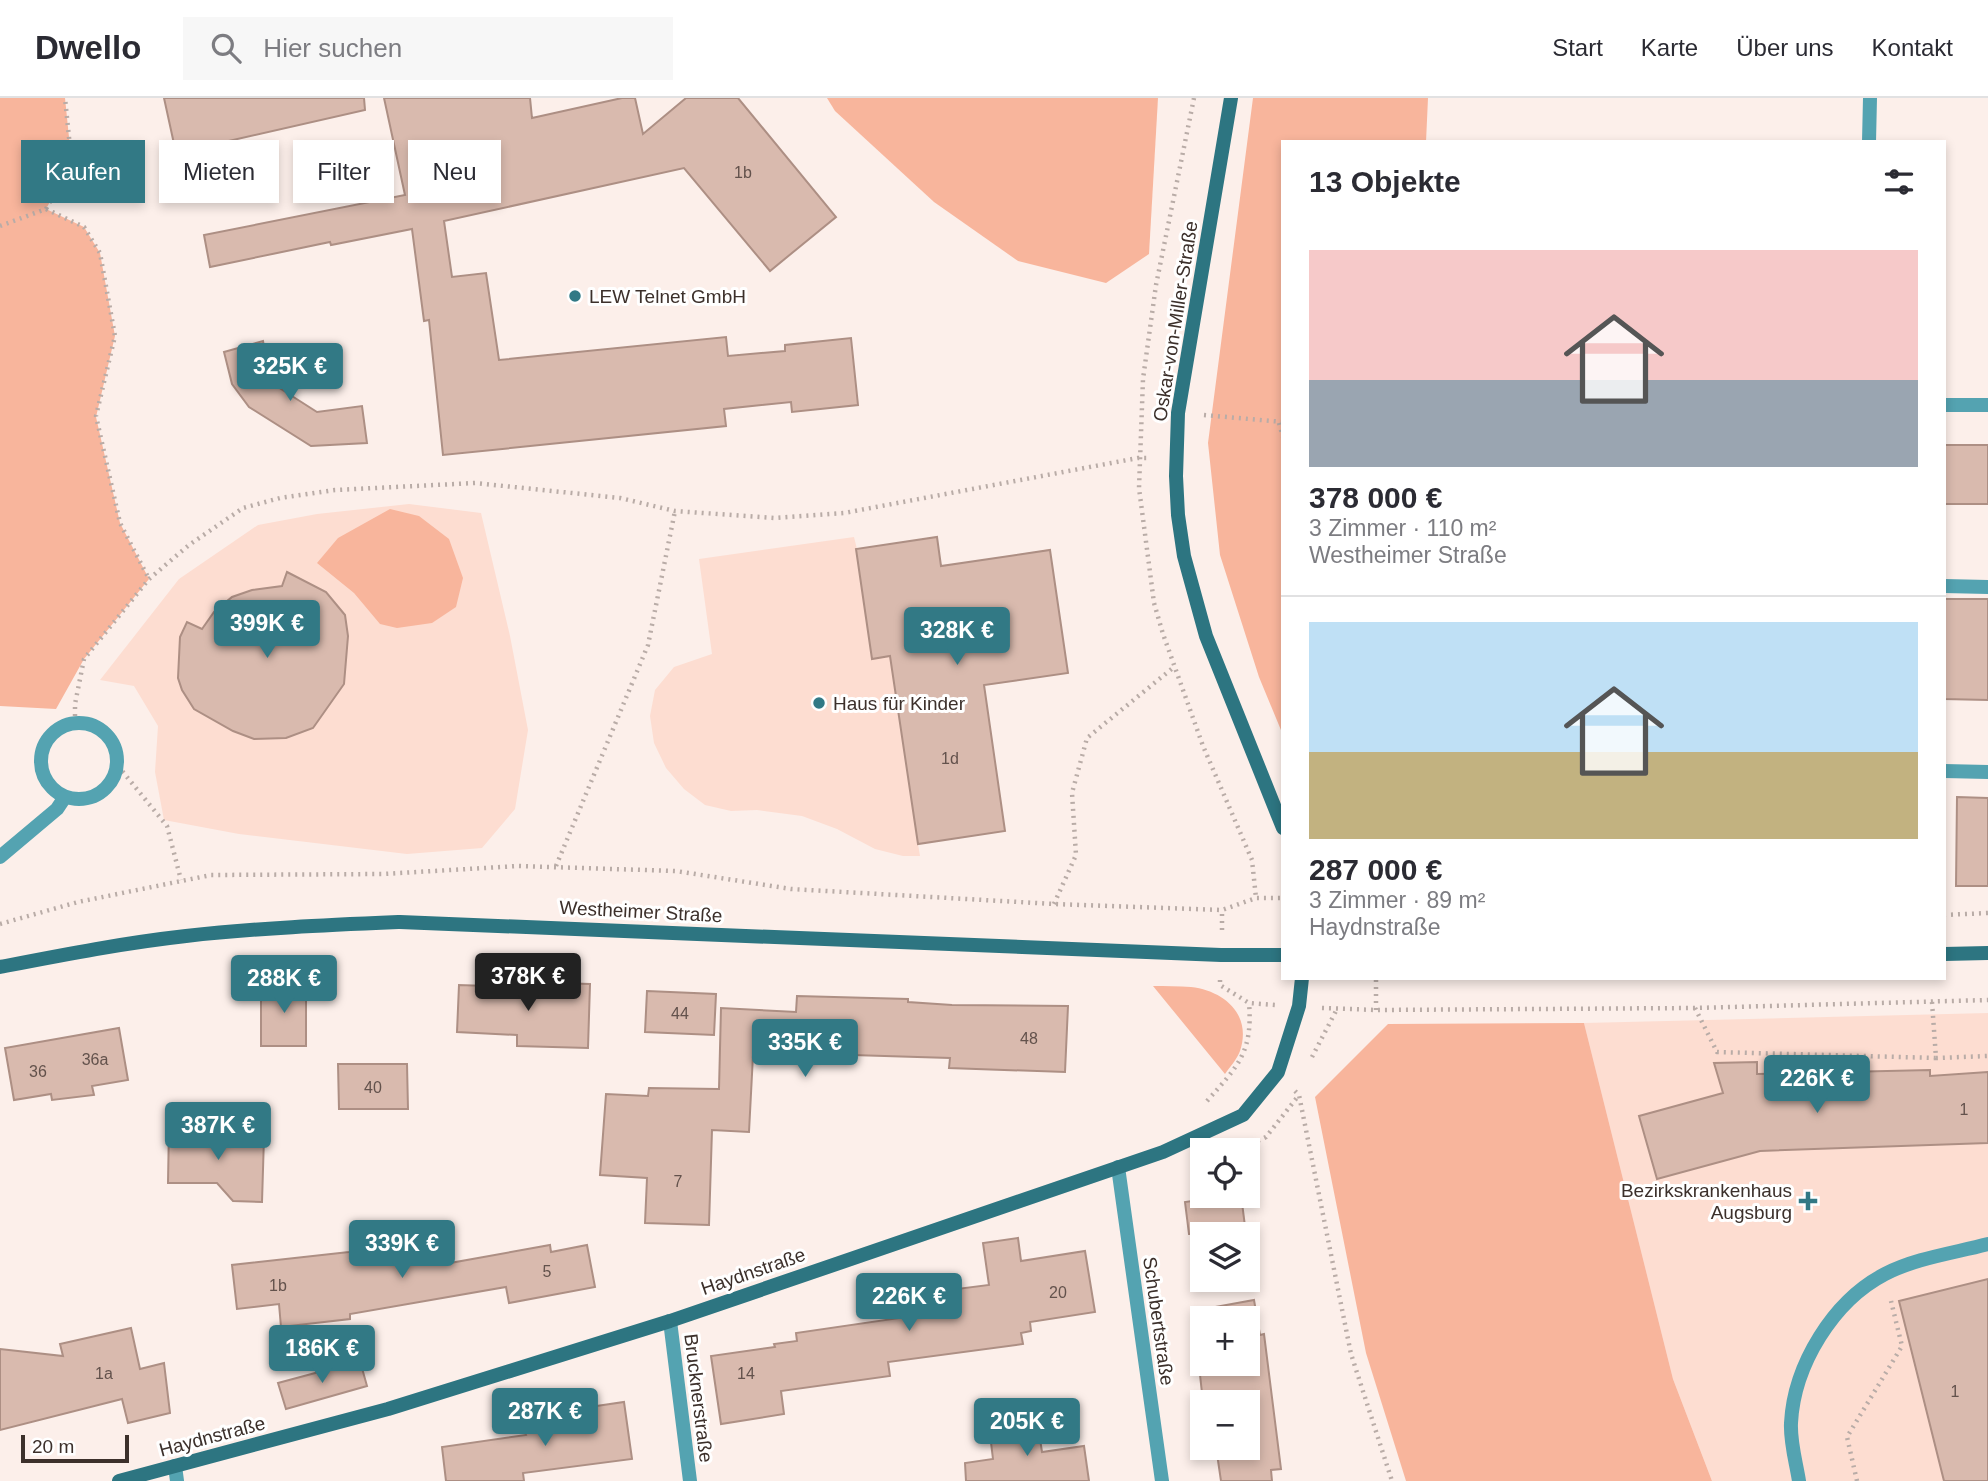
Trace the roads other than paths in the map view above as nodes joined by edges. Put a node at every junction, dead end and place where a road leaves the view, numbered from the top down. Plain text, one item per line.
1 (1231, 98) edge
2 (1870, 98) edge
3 (1869, 140) edge
4 (1946, 405) edge
5 (1988, 405) edge
6 (1946, 586) edge
7 (1988, 587) edge
8 (1946, 771) edge
9 (1988, 772) edge
10 (65, 797) junction
11 (1281, 823) edge
12 (0, 858) edge
13 (1988, 953) edge
14 (1946, 954) edge
15 (1281, 955) edge
16 (0, 967) edge
17 (1302, 980) edge
18 (1118, 1167) junction
19 (1988, 1244) edge
20 (670, 1321) junction
21 (176, 1474) edge
22 (119, 1481) edge
23 (690, 1481) edge
24 (1162, 1481) edge
25 (1799, 1481) edge

1 - 11 street, Oskar-von-Miller-Straße
2 - 3 street
4 - 5 street
6 - 7 street
8 - 9 street
10 - 10 street
10 - 12 street
13 - 14 street
15 - 16 street, Westheimer Straße
17 - 18 street, Haydnstraße
18 - 20 street, Haydnstraße
18 - 24 street, Schubertstraße
19 - 25 street
20 - 21 street, Haydnstraße
20 - 23 street, Brucknerstraße
21 - 22 street, Haydnstraße

